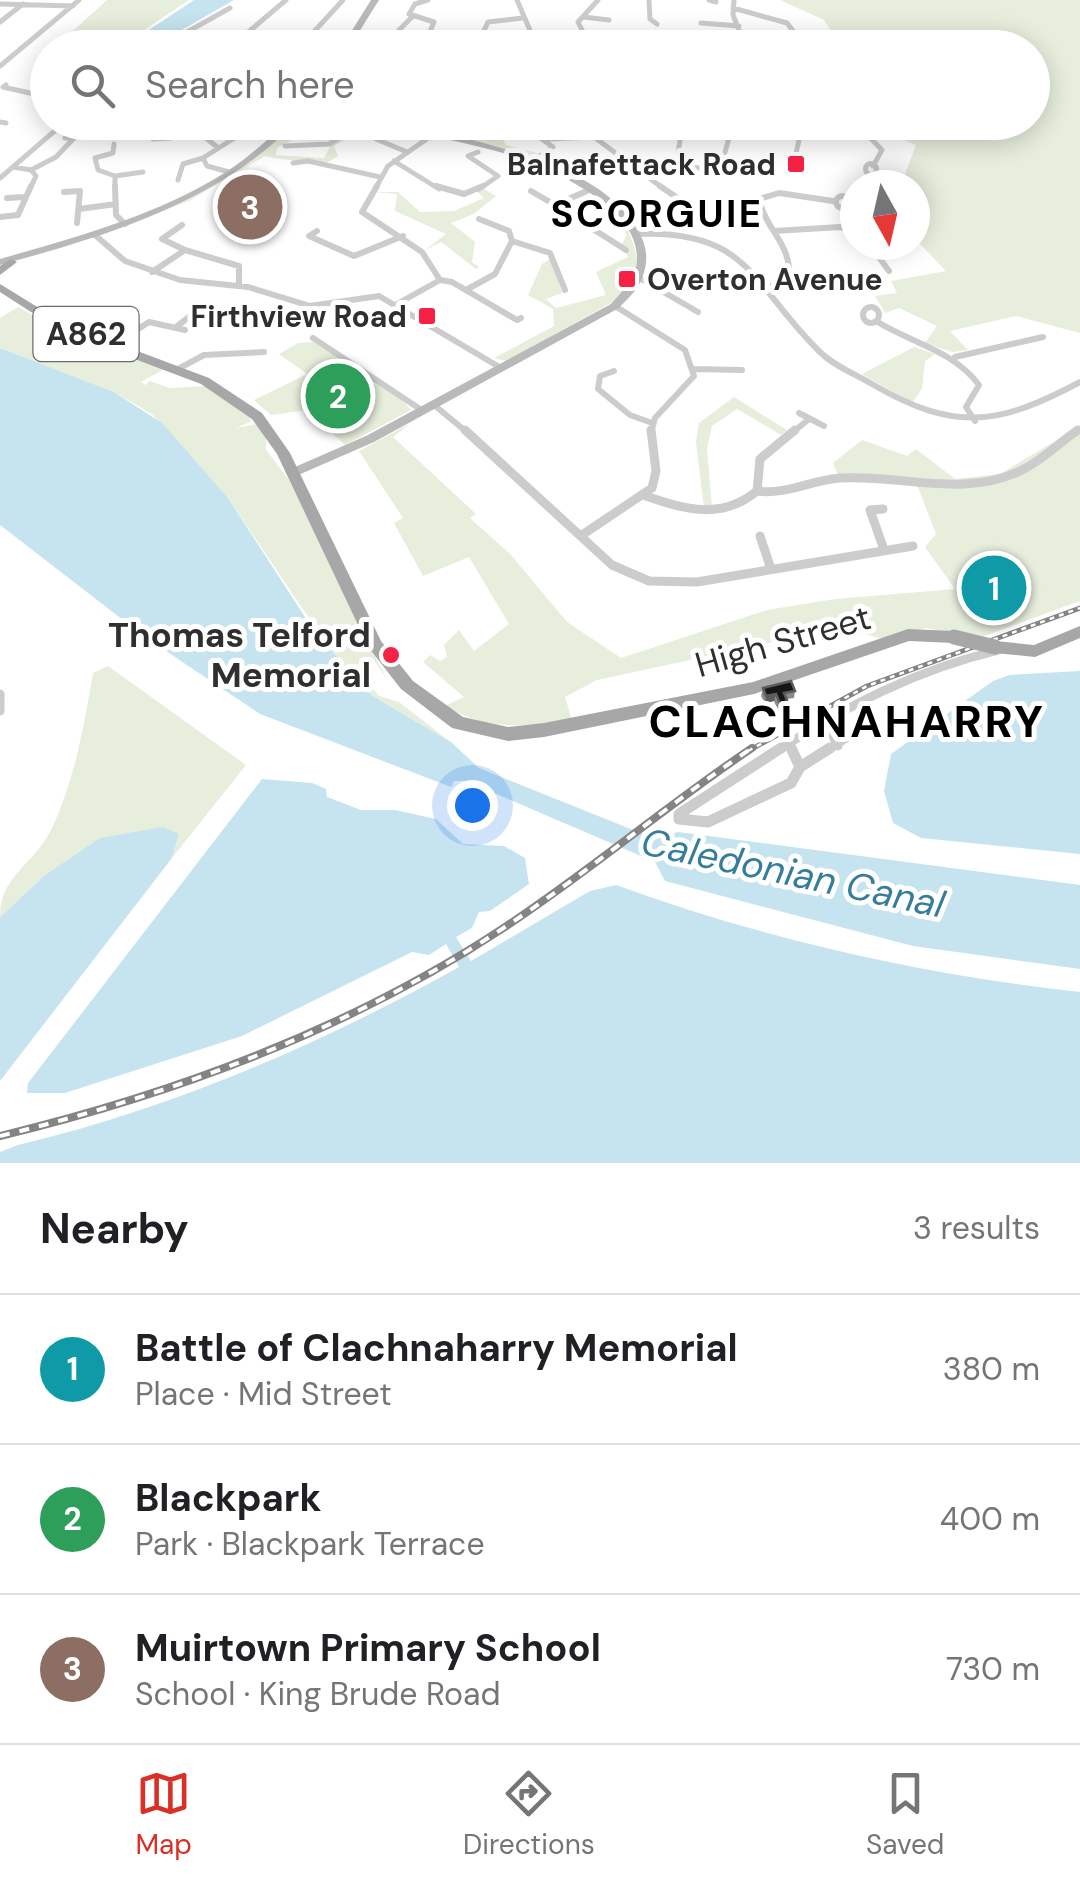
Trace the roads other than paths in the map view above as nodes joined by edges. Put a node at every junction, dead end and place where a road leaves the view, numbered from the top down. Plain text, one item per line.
1 (79, 0) edge
2 (286, 0) edge
3 (342, 0) edge
4 (375, 0) edge
5 (428, 0) edge
6 (518, 0) edge
7 (598, 0) edge
8 (649, 0) edge
9 (734, 0) edge
10 (0, 4) edge
11 (23, 4) junction
12 (73, 6) junction
13 (230, 8) dead end
14 (733, 8) junction
15 (583, 16) junction
16 (412, 17) junction
17 (522, 18) junction
18 (605, 20) dead end
19 (0, 22) edge
20 (658, 24) dead end
21 (704, 26) dead end
22 (739, 26) junction
23 (44, 30) edge
24 (194, 30) edge
25 (250, 30) edge
26 (316, 30) edge
27 (356, 30) edge
28 (399, 30) dead end
29 (432, 30) edge
30 (485, 30) edge
31 (528, 30) edge
32 (583, 30) edge
33 (738, 30) edge
34 (798, 30) edge
35 (30, 41) edge
36 (0, 66) edge
37 (3, 84) edge
38 (30, 92) edge
39 (43, 140) edge
40 (72, 140) edge
41 (209, 140) edge
42 (227, 140) edge
43 (269, 140) edge
44 (337, 140) edge
45 (425, 140) edge
46 (457, 140) edge
47 (548, 140) joint
48 (600, 140) edge
49 (680, 140) edge
50 (728, 140) edge
51 (798, 140) edge
52 (872, 140) edge
53 (596, 141) junction
54 (377, 142) dead end
55 (114, 144) dead end
56 (285, 146) dead end
57 (217, 147) junction
58 (407, 152) junction
59 (478, 152) dead end
60 (468, 156) junction
61 (203, 158) junction
62 (795, 158) dead end
63 (460, 159) dead end
64 (533, 160) junction
65 (394, 161) junction
66 (293, 163) dead end
67 (872, 166) dead end
68 (12, 167) junction
69 (31, 170) junction
70 (143, 172) dead end
71 (229, 172) junction
72 (177, 174) dead end
73 (115, 176) junction
74 (380, 176) junction
75 (0, 178) edge
76 (589, 190) junction
77 (64, 192) dead end
78 (531, 192) dead end
79 (6, 198) dead end
80 (26, 198) junction
81 (834, 201) dead end
82 (116, 204) junction
83 (555, 204) junction
84 (79, 209) junction
85 (696, 211) junction
86 (685, 214) dead end
87 (0, 217) edge
88 (705, 217) dead end
89 (479, 219) dead end
90 (77, 223) dead end
91 (125, 224) junction
92 (182, 225) dead end
93 (840, 227) edge
94 (774, 231) junction
95 (317, 232) dead end
96 (637, 234) junction
97 (95, 235) junction
98 (403, 236) junction
99 (512, 241) junction
100 (185, 250) junction
101 (626, 250) dead end
102 (881, 260) edge
103 (3, 265) edge
104 (889, 271) dead end
105 (152, 272) junction
106 (640, 279) junction
107 (440, 280) junction
108 (575, 283) dead end
109 (239, 286) junction
110 (767, 287) junction
111 (0, 288) edge
112 (466, 290) junction
113 (396, 304) junction
114 (615, 306) junction
115 (81, 310) dead end
116 (698, 312) dead end
117 (98, 317) junction
118 (188, 317) dead end
119 (522, 318) dead end
120 (876, 321) dead end
121 (88, 322) dead end
122 (134, 332) junction
123 (1043, 337) dead end
124 (313, 338) dead end
125 (1024, 339) junction
126 (112, 346) junction
127 (1031, 347) dead end
128 (264, 352) dead end
129 (955, 357) junction
130 (501, 368) junction
131 (178, 369) junction
132 (694, 369) junction
133 (743, 370) dead end
134 (614, 371) dead end
135 (1080, 382) edge
136 (428, 408) junction
137 (799, 414) dead end
138 (809, 419) junction
139 (975, 421) junction
140 (652, 423) junction
141 (824, 426) dead end
142 (1080, 429) edge
143 (292, 473) junction
144 (757, 491) junction
145 (646, 496) junction
146 (870, 510) junction
147 (883, 510) dead end
148 (856, 511) dead end
149 (582, 535) junction
150 (761, 535) dead end
151 (912, 546) dead end
152 (882, 547) junction
153 (772, 570) junction
154 (1080, 632) edge
155 (998, 648) junction
156 (0, 694) edge
157 (0, 712) edge
158 (825, 720) junction
159 (877, 734) dead end
160 (789, 743) junction
161 (838, 746) junction
162 (800, 767) junction

1 - 12 street
2 - 25 street
3 - 26 street
4 - 27 street
5 - 16 street
6 - 17 street
7 - 15 street
8 - 20 street
9 - 14 street
10 - 11 street
11 - 12 street
11 - 19 street
12 - 23 street
13 - 24 street
14 - 22 street
14 - 34 street
15 - 18 street
15 - 32 street
16 - 28 street
16 - 29 street
17 - 30 street
17 - 31 street
21 - 22 street
22 - 33 street
35 - 36 street
37 - 38 street
39 - 68 street
40 - 69 street
41 - 57 street
42 - 57 street
43 - 71 street
44 - 56 street
45 - 58 street
46 - 64 street
47 - 53 street
47 - 64 street
48 - 53 street
49 - 50 street
51 - 62 street
52 - 67 street
53 - 85 street
54 - 58 street
55 - 73 street
57 - 61 street
58 - 65 street
59 - 60 street
60 - 63 street
60 - 65 street
61 - 71 street
61 - 72 street
64 - 76 street
65 - 74 street
66 - 74 street
68 - 69 street
68 - 75 street
69 - 80 street
70 - 73 street
71 - 91 street
73 - 82 street
74 - 98 street
76 - 83 street
76 - 96 street
77 - 84 street
78 - 83 street
79 - 80 street
80 - 87 street
81 - 94 street
82 - 84 street
82 - 91 street
83 - 101 street
84 - 90 street
85 - 86 street
85 - 88 street
89 - 99 street
91 - 97 street
92 - 100 street
93 - 94 street
94 - 110 street
95 - 98 street
96 - 106 street
96 - 110 street
97 - 103 street
97 - 105 street
98 - 107 street
99 - 108 street
99 - 112 street
100 - 105 street
100 - 109 street
102 - 104 street
105 - 109 street
106 - 114 street
106 - 116 street
107 - 112 street
107 - 113 street
109 - 113 street
110 - 139 street
111 - 126 main road, A862
112 - 119 street
113 - 130 street
114 - 130 street
114 - 132 street
115 - 117 street
117 - 121 street
117 - 122 street
118 - 122 street
120 - 129 street
122 - 126 street
123 - 125 street
124 - 136 street
125 - 127 street
125 - 129 street
126 - 131 main road, A862
128 - 131 street
129 - 139 street
130 - 136 street
131 - 143 main road, A862
132 - 133 street
132 - 140 street
134 - 140 street
135 - 139 street
136 - 143 street
136 - 149 street
137 - 138 street
138 - 141 street
138 - 144 street
140 - 145 street
142 - 144 street
143 - 155 main road, High Street / A862, bridge
144 - 145 street
145 - 149 street
146 - 147 street
146 - 148 street
146 - 152 street
149 - 153 street
150 - 153 street
151 - 152 street
152 - 153 street
154 - 155 main road, A862
155 - 158 street
156 - 157 street
158 - 160 street
158 - 161 street
159 - 161 street
160 - 162 street
160 - 162 street
161 - 162 street

